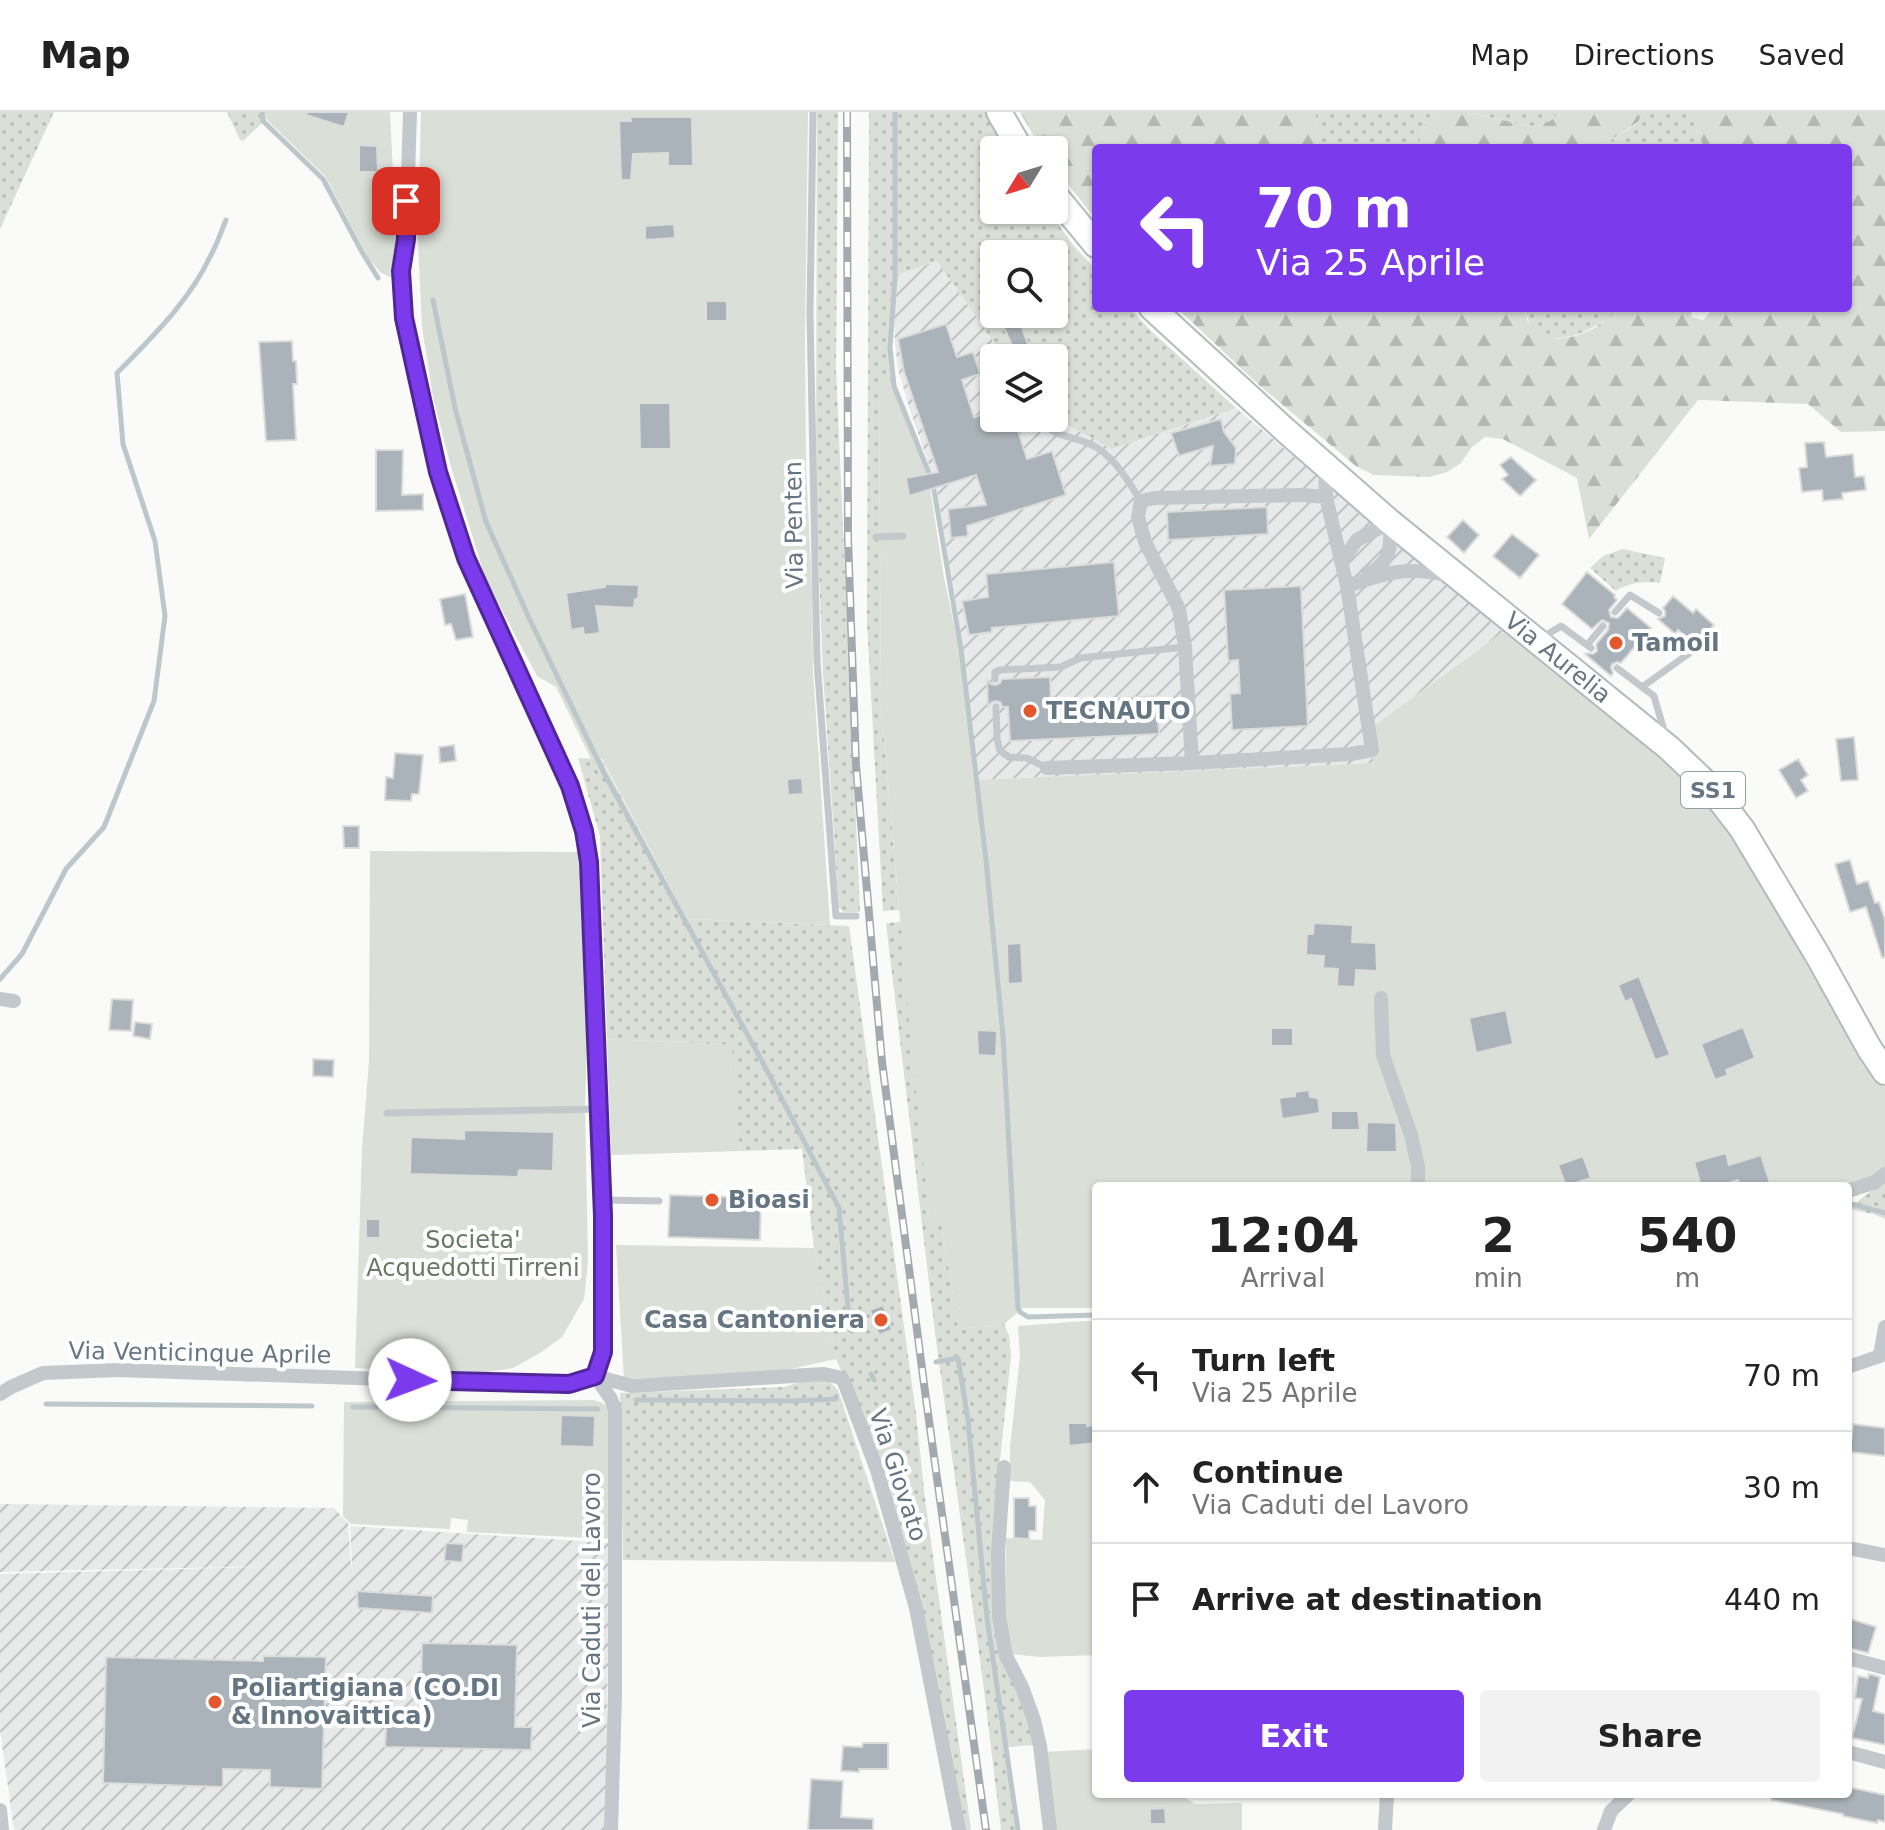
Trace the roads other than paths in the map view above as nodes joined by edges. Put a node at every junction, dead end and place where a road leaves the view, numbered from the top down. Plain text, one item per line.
1 (410, 112) edge
2 (813, 112) edge
3 (999, 112) edge
4 (1013, 136) edge
5 (1068, 211) edge
6 (1092, 240) edge
7 (1156, 312) edge
8 (1053, 432) edge
9 (1325, 465) junction
10 (1326, 497) junction
11 (1141, 501) junction
12 (1390, 522) junction
13 (903, 536) dead end
14 (876, 537) dead end
15 (1342, 561) junction
16 (1459, 578) junction
17 (1347, 586) junction
18 (1615, 612) dead end
19 (1659, 613) dead end
20 (1603, 626) dead end
21 (1701, 640) dead end
22 (1537, 641) junction
23 (1185, 647) junction
24 (1617, 668) dead end
25 (995, 679) dead end
26 (1642, 687) junction
27 (996, 707) dead end
28 (1669, 748) junction
29 (1192, 763) junction
30 (1047, 768) joint
31 (856, 916) dead end
32 (1381, 998) dead end
33 (1885, 1072) edge
34 (600, 1109) junction
35 (387, 1113) dead end
36 (1885, 1174) edge
37 (1418, 1182) edge
38 (1852, 1190) edge
39 (602, 1200) junction
40 (659, 1201) dead end
41 (1885, 1327) edge
42 (1852, 1366) edge
43 (595, 1376) junction
44 (0, 1394) edge
45 (1004, 1467) dead end
46 (1852, 1549) edge
47 (1885, 1555) edge
48 (1852, 1659) edge
49 (1885, 1668) edge
50 (1852, 1753) edge
51 (1885, 1762) edge
52 (1387, 1798) edge
53 (1625, 1798) edge
54 (0, 1810) edge
55 (2, 1830) edge
56 (611, 1830) edge
57 (959, 1830) edge
58 (1050, 1830) edge
59 (1385, 1830) edge
60 (1604, 1830) edge

1 - 34 street
2 - 31 lane, Via Penten
3 - 4 main road
5 - 6 main road
7 - 9 main road, Via Aurelia / SS1
8 - 11 lane
9 - 10 street
9 - 12 main road, Via Aurelia / SS1
10 - 11 street
10 - 15 street
11 - 23 street
12 - 15 street
12 - 16 main road, Via Aurelia / SS1
12 - 17 street
13 - 14 lane
15 - 17 street
16 - 17 street
16 - 22 main road, Via Aurelia / SS1
17 - 29 street
18 - 19 lane
20 - 22 lane
21 - 26 lane
22 - 28 main road, Via Aurelia / SS1
23 - 25 lane
23 - 29 street
24 - 26 lane
26 - 28 lane
27 - 30 lane
28 - 33 main road, Via Aurelia / SS1
29 - 30 street
32 - 37 street
34 - 35 lane
34 - 39 street
36 - 38 street
39 - 40 lane
39 - 43 street
41 - 42 street
43 - 44 street, Via Venticinque Aprile
43 - 56 street, Via Caduti del Lavoro
43 - 57 street, Via Giovato
45 - 58 street
46 - 47 street
48 - 49 street
50 - 51 street
52 - 59 street
53 - 60 street
54 - 55 street

